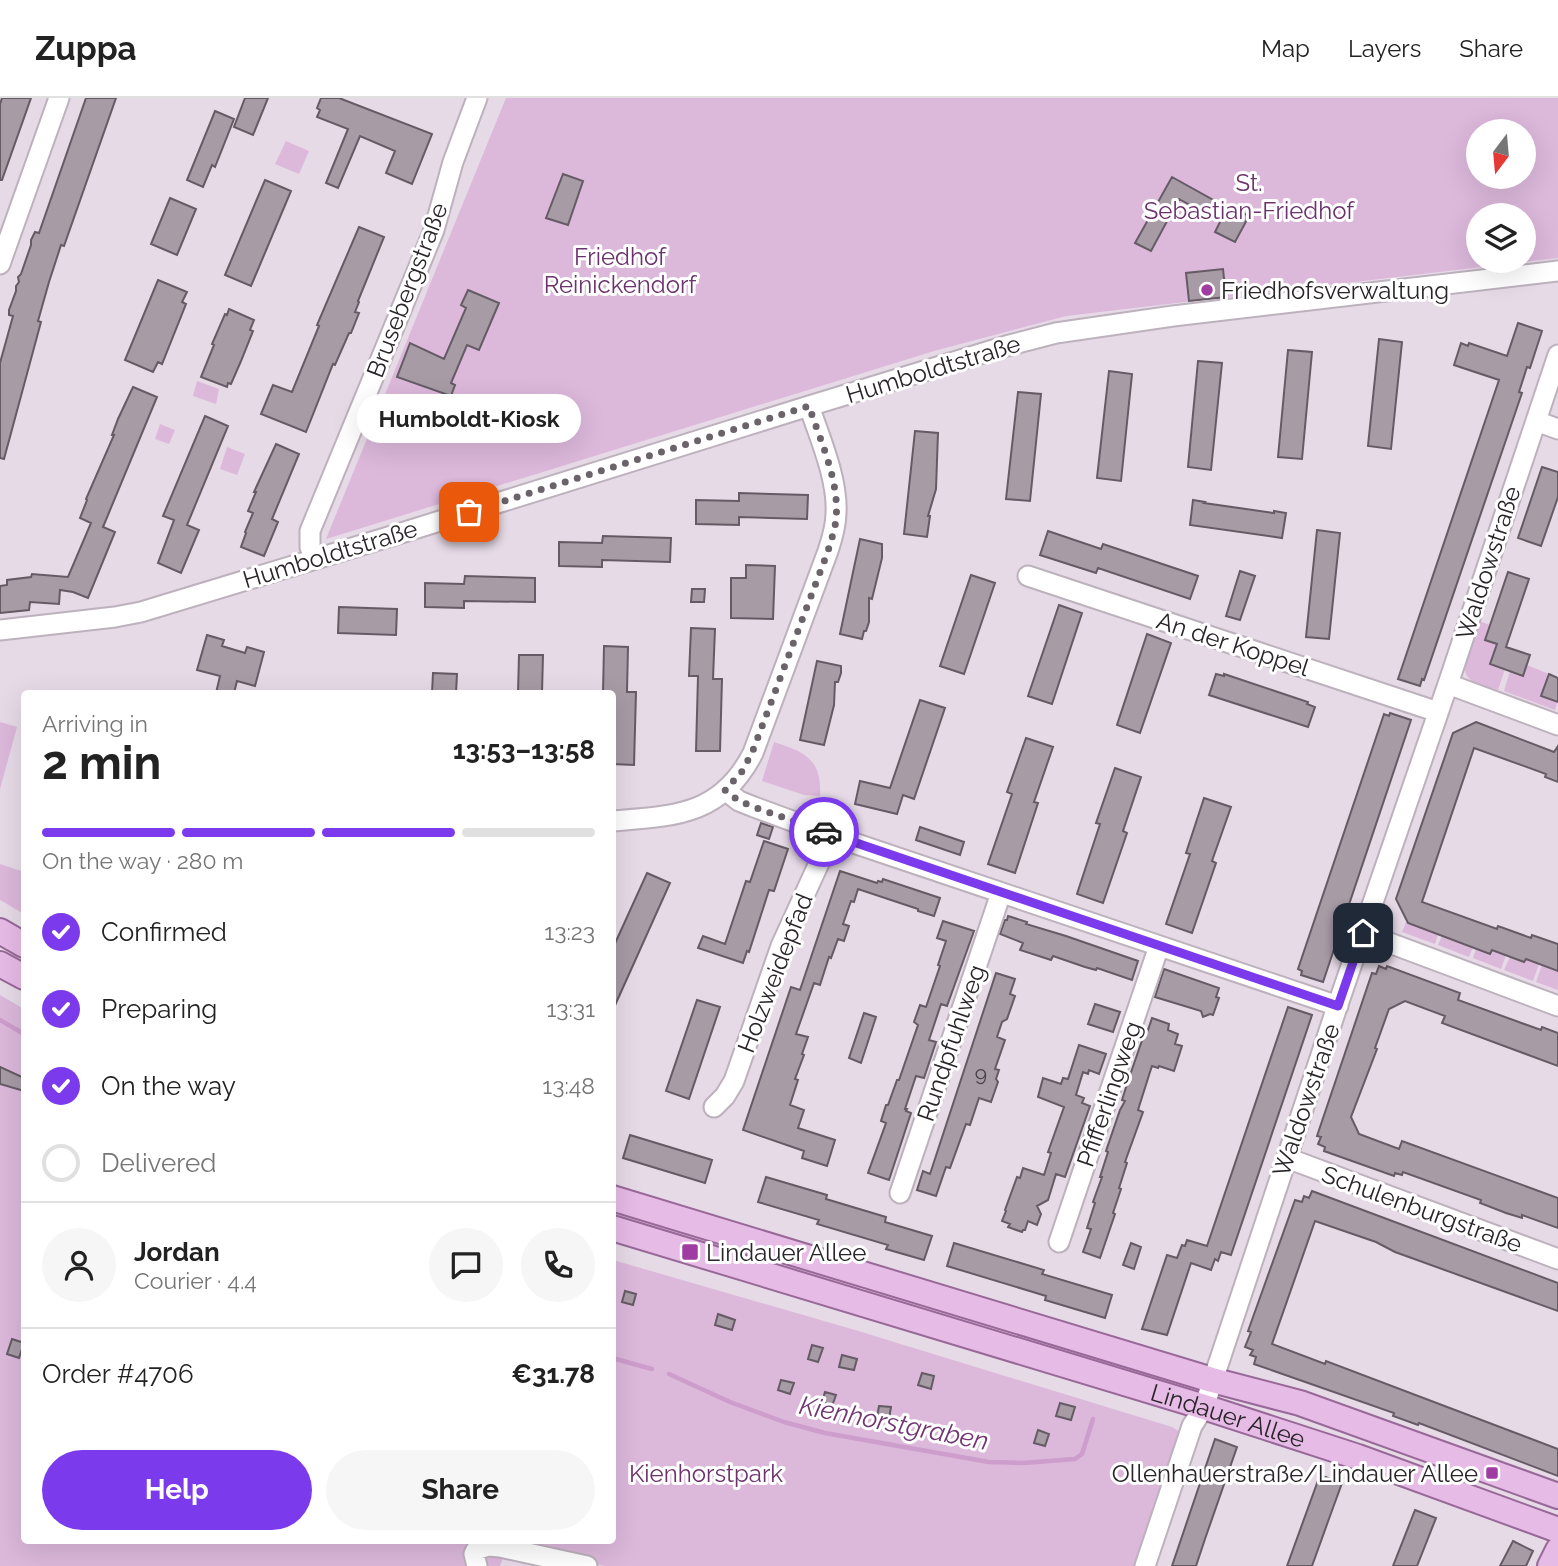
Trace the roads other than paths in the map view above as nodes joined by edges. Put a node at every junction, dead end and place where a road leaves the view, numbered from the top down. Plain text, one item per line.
1 (59, 98) edge
2 (477, 98) edge
3 (0, 264) edge
4 (1558, 271) edge
5 (1558, 355) edge
6 (809, 406) junction
7 (1536, 421) junction
8 (1558, 429) edge
9 (315, 559) junction
10 (1028, 576) dead end
11 (0, 630) edge
12 (1448, 684) junction
13 (1438, 712) junction
14 (1558, 725) edge
15 (725, 790) junction
16 (616, 821) edge
17 (830, 835) junction
18 (1001, 893) junction
19 (0, 931) edge
20 (1363, 933) junction
21 (21, 942) edge
22 (1160, 946) junction
23 (0, 964) edge
24 (21, 975) edge
25 (1338, 1006) junction
26 (1558, 1006) edge
27 (714, 1107) dead end
28 (1287, 1158) junction
29 (900, 1193) dead end
30 (616, 1199) edge
31 (616, 1229) edge
32 (1059, 1242) dead end
33 (1558, 1259) edge
34 (1212, 1380) junction
35 (1203, 1407) junction
36 (1558, 1496) edge
37 (1558, 1530) edge
38 (1558, 1550) edge
39 (477, 1566) edge
40 (587, 1566) edge
41 (1145, 1566) edge
42 (1550, 1566) edge

1 - 3 street
2 - 9 street, Brusebergstraße
4 - 6 street, Humboldtstraße
5 - 7 street, Waldowstraße
6 - 9 street, Humboldtstraße
6 - 15 street
7 - 8 street
7 - 12 street, Waldowstraße
9 - 11 street, Humboldtstraße
10 - 13 street, An der Koppel
12 - 13 street, Waldowstraße
12 - 14 street
13 - 20 street, Waldowstraße
15 - 16 street
15 - 17 street
17 - 18 street
17 - 27 street, Holzweidepfad
18 - 22 street
18 - 29 street, Rundpfuhlweg
19 - 21 main road
20 - 25 street, Waldowstraße
20 - 26 street
22 - 25 street
22 - 32 street, Pfifferlingweg
23 - 24 main road
25 - 28 street, Waldowstraße
28 - 33 street, Schulenburgstraße
28 - 34 street, Waldowstraße
30 - 34 main road, Lindauer Allee
31 - 35 main road, Lindauer Allee
34 - 35 street, Waldowstraße
34 - 36 main road, Lindauer Allee
35 - 37 main road, Lindauer Allee
35 - 41 street, Waldowstraße
38 - 42 main road
39 - 40 street

